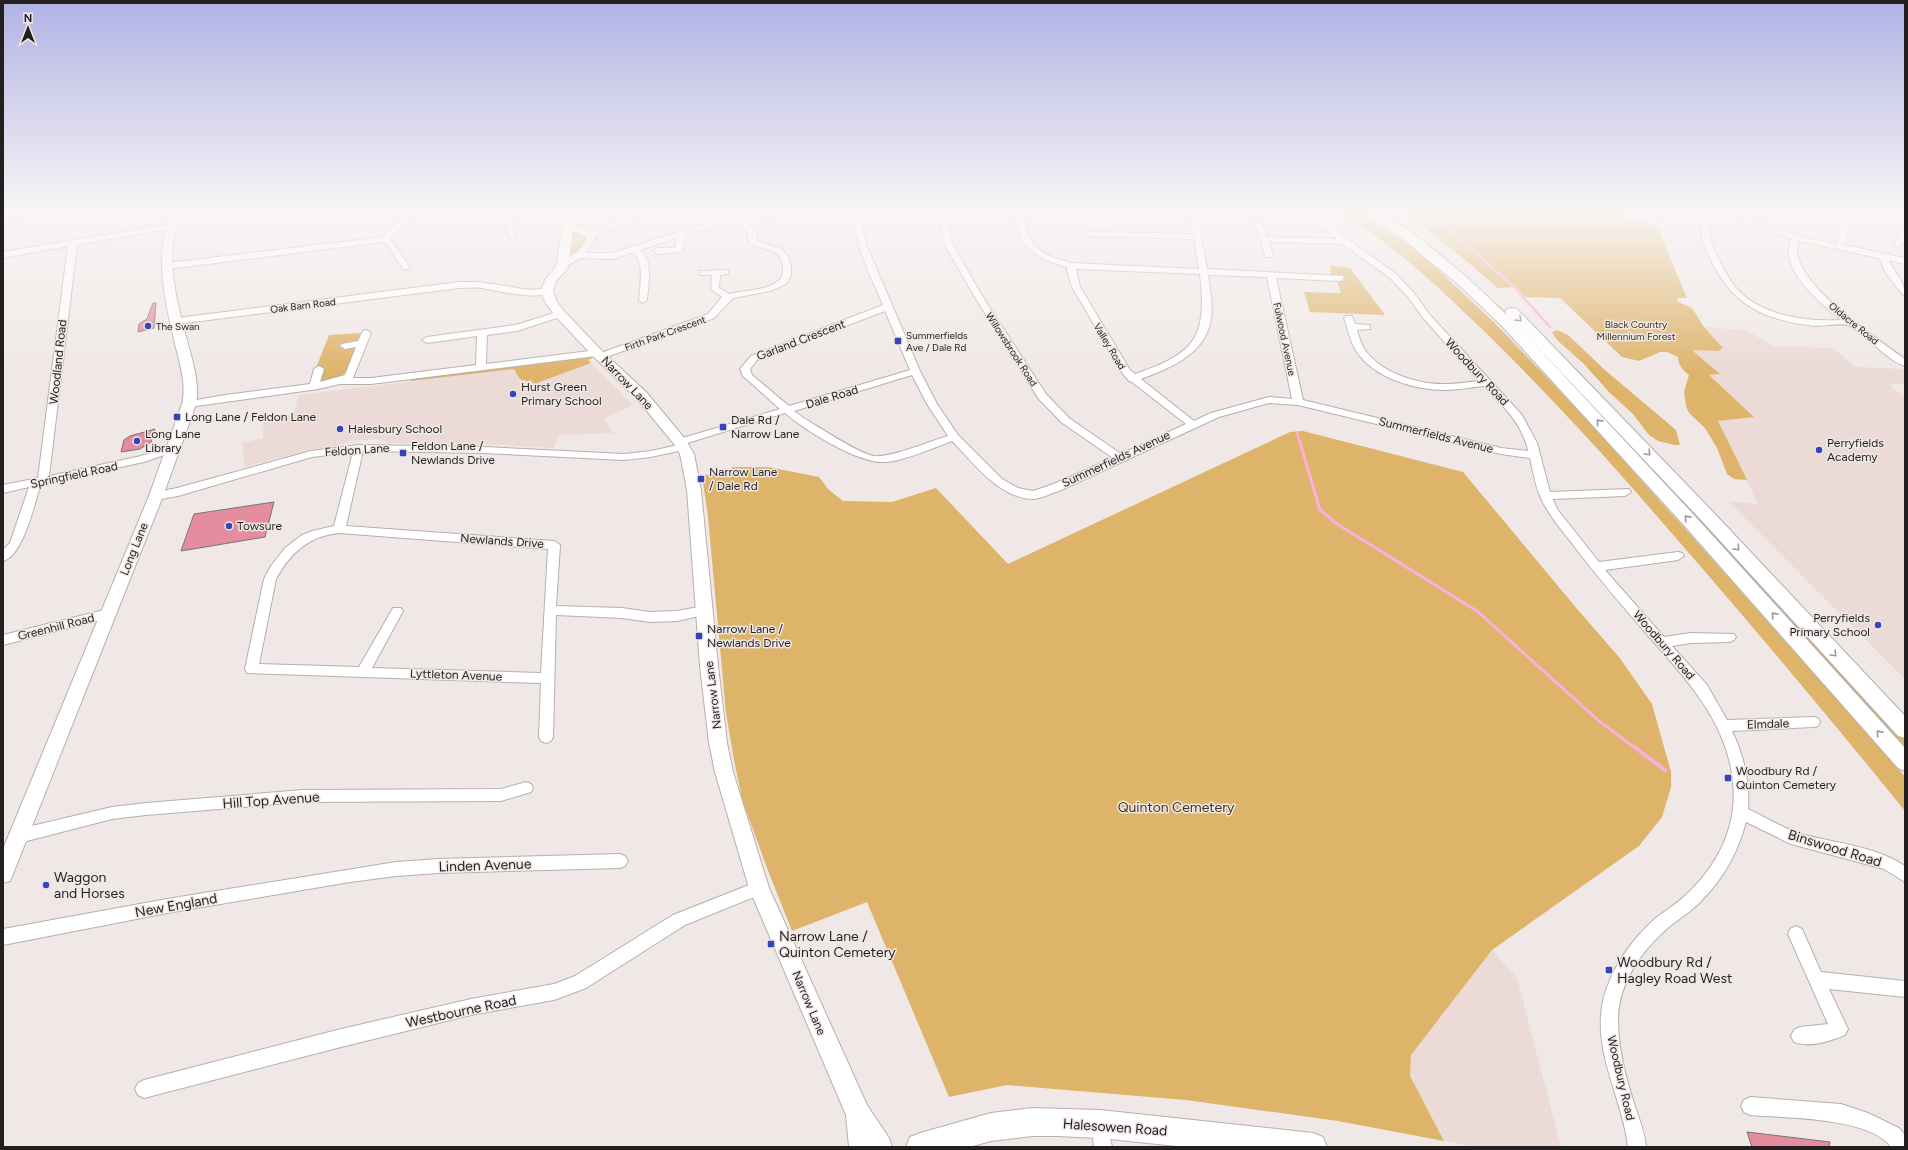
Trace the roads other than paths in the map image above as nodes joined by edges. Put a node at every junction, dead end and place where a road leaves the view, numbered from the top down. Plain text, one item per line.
1 (167, 266) edge
2 (1072, 266) edge
3 (70, 267) edge
4 (561, 267) edge
5 (645, 267) edge
6 (786, 267) edge
7 (871, 267) edge
8 (961, 267) edge
9 (1086, 267) edge
10 (1201, 267) edge
11 (1381, 267) edge
12 (1445, 267) edge
13 (1463, 267) edge
14 (1720, 267) edge
15 (1797, 267) edge
16 (1888, 267) edge
17 (725, 272) dead end
18 (1202, 272) junction
19 (703, 273) dead end
20 (716, 273) junction
21 (1271, 275) junction
22 (1340, 278) dead end
23 (548, 291) junction
24 (1905, 292) edge
25 (728, 297) junction
26 (643, 300) dead end
27 (887, 307) junction
28 (560, 314) junction
29 (177, 321) junction
30 (1850, 322) junction
31 (1367, 327) dead end
32 (482, 332) junction
33 (366, 333) dead end
34 (427, 340) dead end
35 (363, 343) junction
36 (345, 346) dead end
37 (599, 354) junction
38 (1905, 363) edge
39 (481, 366) junction
40 (319, 369) dead end
41 (915, 371) junction
42 (1132, 379) junction
43 (341, 381) junction
44 (1486, 383) junction
45 (314, 386) junction
46 (1298, 402) junction
47 (189, 404) junction
48 (788, 410) junction
49 (1192, 424) junction
50 (954, 437) junction
51 (681, 445) junction
52 (359, 448) junction
53 (172, 454) junction
54 (1536, 455) junction
55 (1119, 457) junction
56 (40, 482) junction
57 (3, 489) edge
58 (1620, 495) dead end
59 (156, 496) junction
60 (1545, 496) junction
61 (339, 529) junction
62 (3, 557) edge
63 (1675, 560) dead end
64 (1596, 567) junction
65 (550, 610) junction
66 (704, 610) junction
67 (397, 611) dead end
68 (108, 614) junction
69 (1730, 637) dead end
70 (3, 640) edge
71 (1663, 642) junction
72 (363, 672) junction
73 (548, 678) junction
74 (1813, 722) dead end
75 (1723, 726) junction
76 (1905, 730) edge
77 (546, 737) dead end
78 (1905, 762) edge
79 (526, 788) dead end
80 (1742, 813) junction
81 (19, 836) junction
82 (620, 861) dead end
83 (3, 874) edge
84 (350, 875) joint
85 (1905, 875) edge
86 (759, 888) junction
87 (1796, 934) dead end
88 (3, 936) edge
89 (1816, 980) junction
90 (1905, 990) edge
91 (1800, 1036) dead end
92 (144, 1089) dead end
93 (1750, 1106) dead end
94 (858, 1114) junction
95 (1102, 1135) edge
96 (1638, 1145) edge
97 (861, 1147) edge
98 (880, 1147) edge
99 (920, 1147) edge
100 (1313, 1147) edge
101 (1902, 1147) edge

1 - 29 main road, Long Lane
2 - 42 street, Valley Road
3 - 56 street, Woodland Road
4 - 23 main road
5 - 26 street
6 - 25 street
7 - 27 street, Summerfields Avenue
8 - 55 street, Willowsbrook Road
9 - 18 street
10 - 18 street
11 - 44 street, Woodbury Road
78 -> 12 highway
13 -> 76 highway
14 - 30 street
15 - 30 street, Oldacre Road
16 - 24 street
17 - 20 street
18 - 21 street
18 - 42 street
19 - 20 street
20 - 25 street
21 - 22 street
21 - 46 street, Fulwood Avenue
23 - 28 main road, Narrow Lane
23 - 29 street, Oak Barn Road
25 - 37 street, Firth Park Crescent
27 - 41 street, Summerfields Avenue
27 - 48 street, Garland Crescent
28 - 32 street
28 - 37 main road, Narrow Lane
29 - 47 main road, Long Lane
30 - 38 street, Oldacre Road
31 - 44 street
32 - 34 street
32 - 39 street
33 - 35 street
35 - 36 street
35 - 43 street
37 - 39 street, Firth Park Crescent
37 - 51 main road, Narrow Lane
39 - 43 street, Firth Park Crescent
40 - 45 street
41 - 48 street, Dale Road
41 - 50 street, Summerfields Avenue
42 - 49 street, Valley Road
43 - 45 street, Firth Park Crescent
44 - 54 street, Woodbury Road
45 - 47 street, Firth Park Crescent
46 - 49 street, Summerfields Avenue
46 - 54 street, Summerfields Avenue
47 - 53 main road, Long Lane
48 - 50 street, Garland Crescent
48 - 51 street, Dale Road
49 - 55 street, Summerfields Avenue
50 - 55 street, Summerfields Avenue
51 - 52 street, Feldon Lane
51 - 66 main road, Narrow Lane
52 - 59 street, Feldon Lane
52 - 61 street
53 - 56 street, Springfield Road
53 - 59 main road, Long Lane
54 - 60 street, Woodbury Road
56 - 57 street, Springfield Road
56 - 62 street, Woodland Road
58 - 60 street
59 - 68 main road, Long Lane
60 - 64 street, Woodbury Road
61 - 65 street, Newlands Drive
61 - 72 street, Lyttleton Avenue
63 - 64 street
64 - 71 street, Woodbury Road
65 - 66 street
65 - 73 street
66 - 86 main road, Narrow Lane
67 - 72 street
68 - 70 street, Greenhill Road
68 - 81 main road, Long Lane
69 - 71 street
71 - 75 street, Woodbury Road
72 - 73 street, Lyttleton Avenue
73 - 77 street
74 - 75 street, Elmdale
75 - 80 street, Woodbury Road
79 - 81 street, Hill Top Avenue
80 - 85 street, Binswood Road
80 - 96 street, Woodbury Road
81 - 83 main road, Long Lane
82 - 84 street, Linden Avenue
84 - 88 street, New England
86 - 92 street, Westbourne Road
86 - 94 main road, Narrow Lane
87 - 89 street
89 - 90 street
89 - 91 street
93 - 101 street
94 - 97 main road, Narrow Lane
94 - 98 main road, Narrow Lane
95 - 99 highway, Halesowen Road
95 - 100 highway, Halesowen Road

